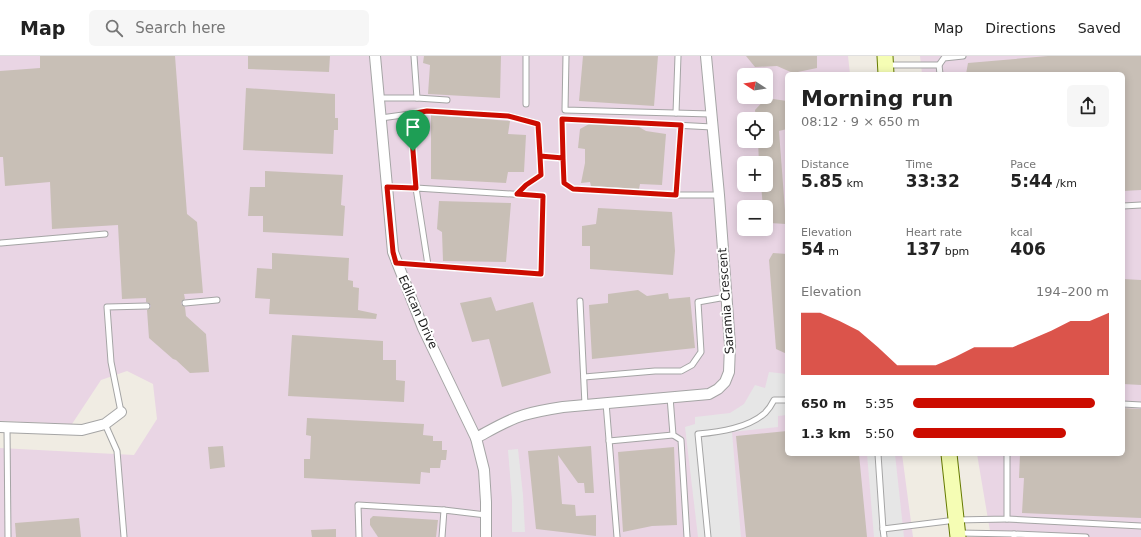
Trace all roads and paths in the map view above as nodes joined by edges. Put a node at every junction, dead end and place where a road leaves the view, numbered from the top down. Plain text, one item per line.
1 (375, 56) edge
2 (414, 56) edge
3 (526, 56) edge
4 (566, 56) edge
5 (678, 56) edge
6 (706, 56) edge
7 (964, 56) edge
8 (886, 65) edge
9 (939, 65) junction
10 (940, 72) edge
11 (379, 98) junction
12 (417, 98) junction
13 (447, 100) dead end
14 (526, 104) dead end
15 (676, 113) junction
16 (410, 114) junction
17 (711, 114) junction
18 (381, 118) junction
19 (681, 125) junction
20 (712, 127) junction
21 (540, 156) junction
22 (563, 158) junction
23 (387, 187) junction
24 (416, 188) junction
25 (517, 194) junction
26 (676, 195) junction
27 (719, 195) junction
28 (1141, 205) edge
29 (1125, 206) edge
30 (105, 234) dead end
31 (2, 243) dead end
32 (396, 263) junction
33 (428, 265) junction
34 (726, 297) junction
35 (218, 300) dead end
36 (580, 301) dead end
37 (185, 303) dead end
38 (147, 306) dead end
39 (584, 377) junction
40 (670, 397) junction
41 (785, 400) edge
42 (606, 403) junction
43 (1125, 404) edge
44 (585, 405) junction
45 (1141, 405) edge
46 (121, 412) joint
47 (105, 424) junction
48 (3, 427) edge
49 (673, 435) junction
50 (476, 438) junction
51 (609, 441) junction
52 (878, 456) edge
53 (949, 456) edge
54 (1007, 456) edge
55 (444, 510) junction
56 (486, 515) junction
57 (1007, 519) junction
58 (1141, 526) edge
59 (883, 529) junction
60 (957, 530) edge
61 (1014, 536) edge
62 (8, 537) edge
63 (124, 537) edge
64 (359, 537) edge
65 (442, 537) edge
66 (486, 537) edge
67 (617, 537) edge
68 (687, 537) edge
69 (708, 537) edge
70 (884, 537) edge
71 (1086, 537) edge

1 - 11 street, Edilcan Drive
2 - 12 lane
3 - 14 lane
4 - 15 lane
5 - 15 lane
6 - 17 street, Saramia Crescent
7 - 9 lane
8 - 9 lane
9 - 10 lane
11 - 12 lane
11 - 18 street, Edilcan Drive
12 - 13 lane
15 - 17 lane
16 - 18 lane
16 - 21 lane
16 - 24 lane
17 - 20 street, Saramia Crescent
18 - 23 street, Edilcan Drive
19 - 20 lane
19 - 22 lane
19 - 26 lane
20 - 27 street, Saramia Crescent
21 - 22 lane
21 - 25 lane
22 - 26 lane
23 - 24 lane
23 - 32 street, Edilcan Drive
24 - 25 lane
24 - 33 lane
25 - 33 lane
26 - 27 lane
27 - 34 street, Saramia Crescent
28 - 29 lane
30 - 31 lane
32 - 33 lane
32 - 50 street, Edilcan Drive
34 - 39 lane
34 - 40 street, Saramia Crescent
35 - 37 lane
36 - 39 lane
38 - 46 lane
39 - 44 lane
40 - 42 street, Saramia Crescent
40 - 49 lane
41 - 69 lane
42 - 44 street, Saramia Crescent
42 - 51 lane
43 - 45 lane
44 - 50 street, Saramia Crescent
46 - 47 street
47 - 48 street
47 - 63 lane
48 - 62 lane
49 - 51 lane
49 - 68 lane
50 - 56 street, Edilcan Drive
51 - 67 lane
52 - 59 lane
53 - 60 street
54 - 57 lane
55 - 56 lane
55 - 64 lane
55 - 65 lane
56 - 66 street, Edilcan Drive
57 - 58 lane
57 - 60 lane
59 - 60 lane
59 - 70 lane
60 - 61 lane
61 - 71 lane

